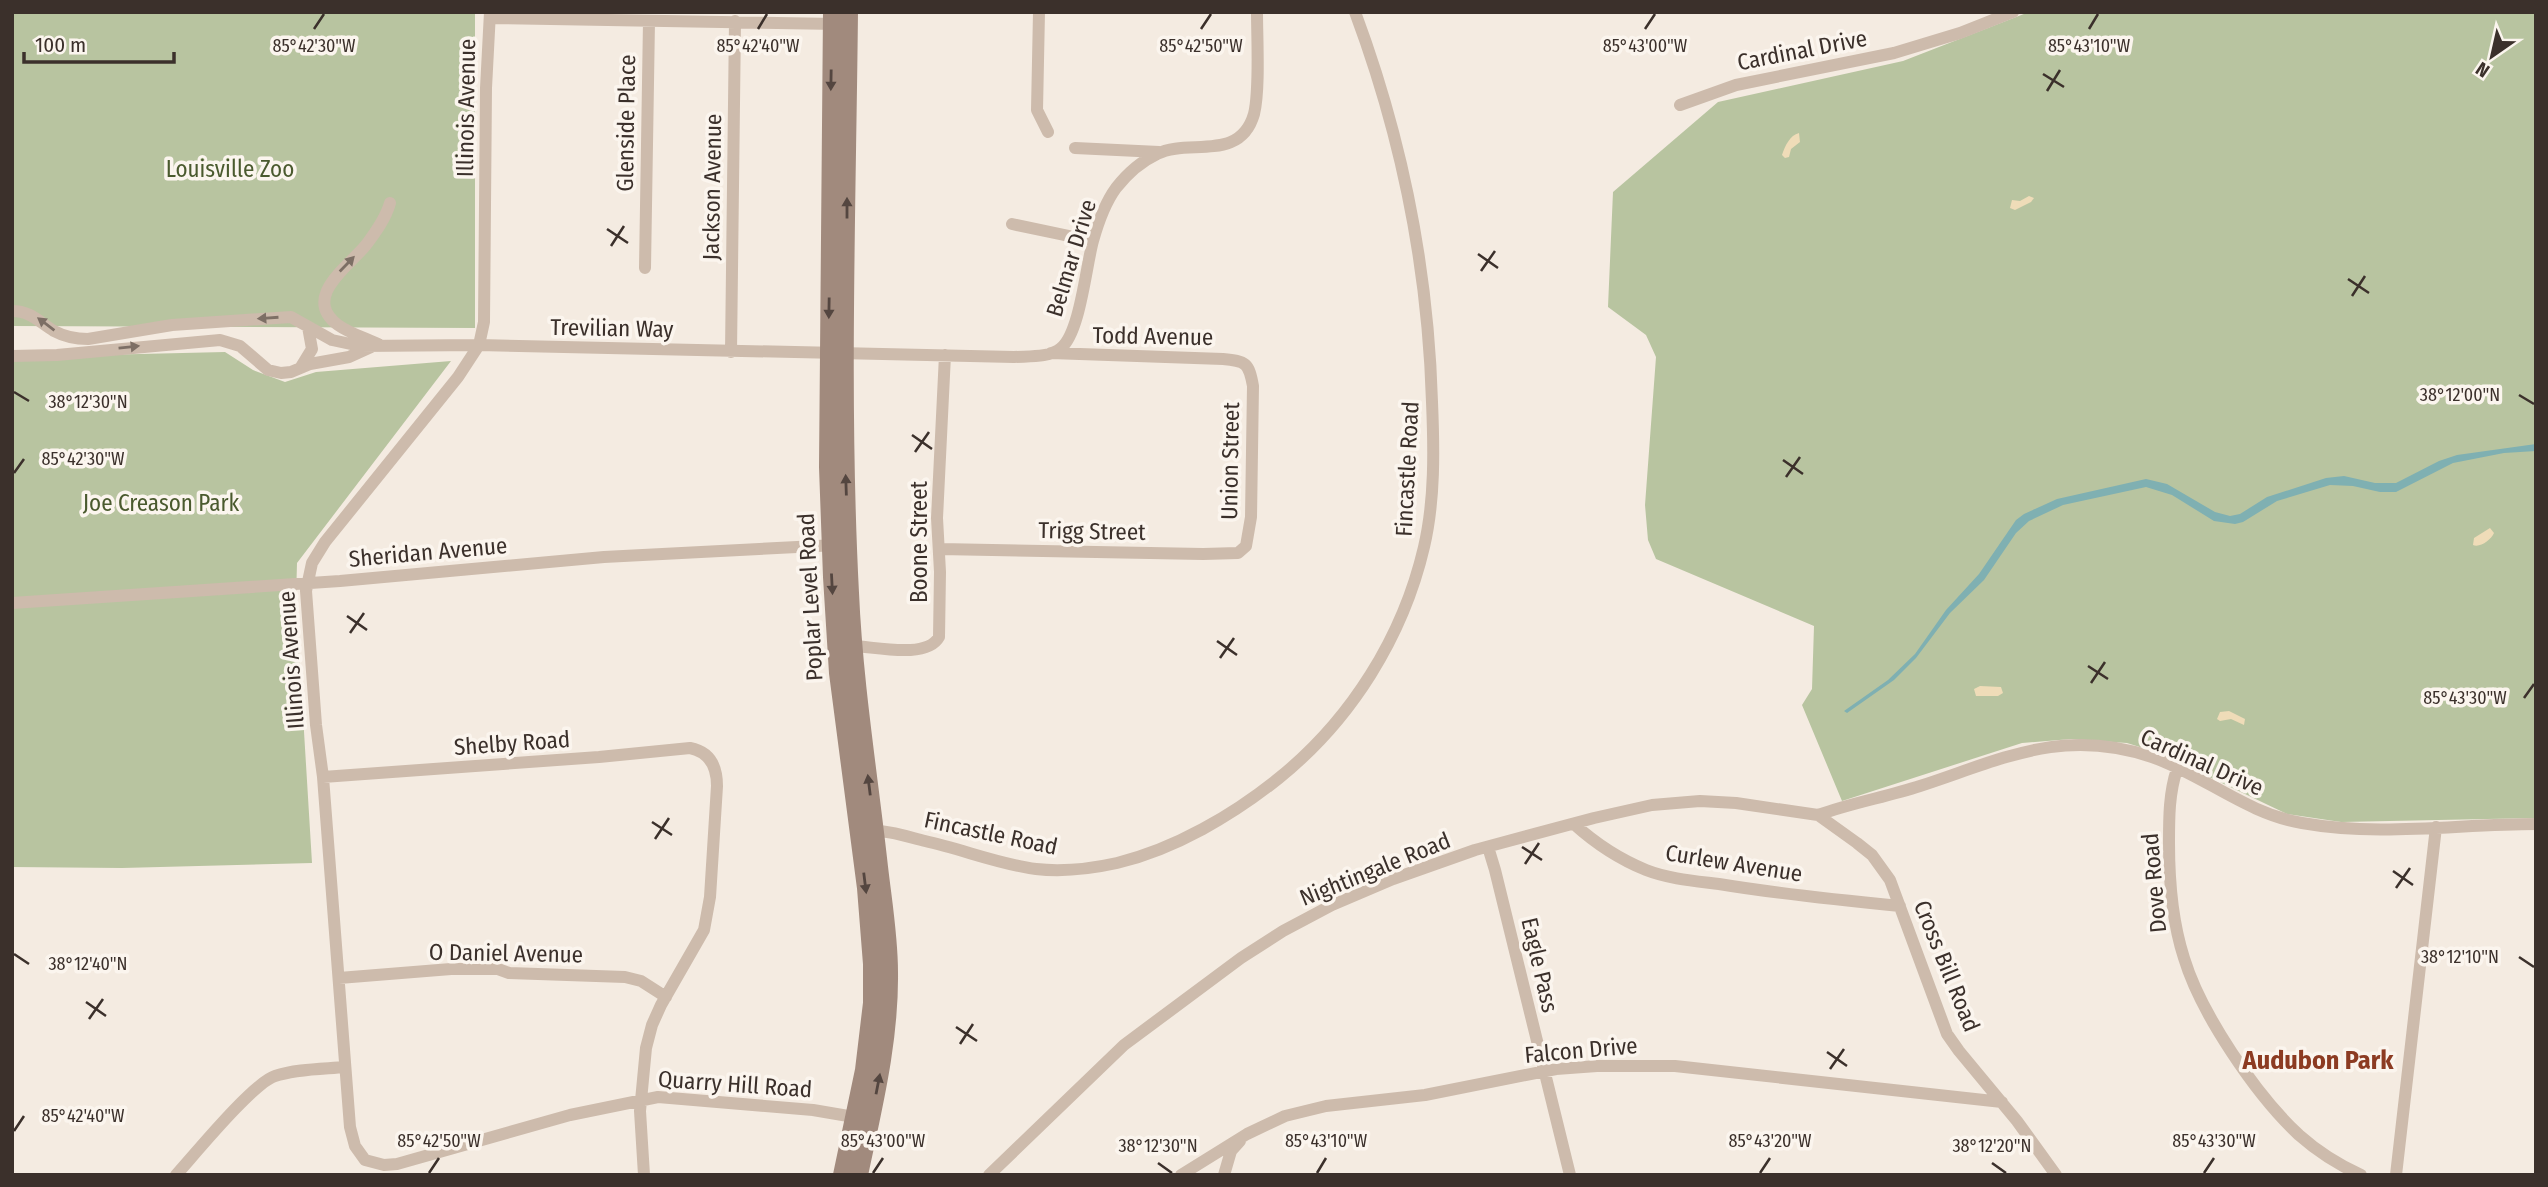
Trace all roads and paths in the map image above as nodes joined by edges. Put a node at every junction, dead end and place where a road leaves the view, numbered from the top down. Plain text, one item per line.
1 (1039, 12) edge
2 (1257, 12) edge
3 (1355, 12) edge
4 (2014, 12) edge
5 (490, 15) edge
6 (840, 18) edge
7 (649, 21) junction
8 (735, 22) junction
9 (1680, 105) dead end
10 (1048, 132) dead end
11 (1076, 148) dead end
12 (1159, 152) junction
13 (390, 203) dead end
14 (1012, 224) dead end
15 (1093, 241) junction
16 (645, 268) dead end
17 (12, 311) edge
18 (308, 327) junction
19 (378, 344) junction
20 (479, 345) junction
21 (731, 352) junction
22 (837, 353) junction
23 (1050, 353) junction
24 (945, 355) junction
25 (12, 356) edge
26 (301, 368) junction
27 (1250, 371) joint
28 (839, 545) junction
29 (940, 549) junction
30 (1243, 550) joint
31 (306, 583) junction
32 (12, 603) edge
33 (854, 646) junction
34 (2177, 769) junction
35 (323, 777) junction
36 (1818, 815) junction
37 (1574, 824) junction
38 (2536, 824) edge
39 (2436, 827) junction
40 (867, 832) junction
41 (1488, 847) junction
42 (1900, 906) junction
43 (340, 978) junction
44 (666, 997) junction
45 (345, 1068) junction
46 (1544, 1071) junction
47 (642, 1100) junction
48 (2002, 1102) junction
49 (863, 1119) junction
50 (1247, 1134) junction
51 (176, 1175) edge
52 (645, 1175) edge
53 (842, 1175) edge
54 (859, 1175) edge
55 (989, 1175) edge
56 (1181, 1175) edge
57 (1224, 1175) edge
58 (1570, 1175) edge
59 (2056, 1175) edge
60 (2361, 1175) edge
61 (2396, 1175) edge

1 - 10 street
2 - 12 street, Belmar Drive
3 - 40 street, Fincastle Road
4 - 9 street, Cardinal Drive
5 - 7 street
5 - 20 street, Illinois Avenue
6 - 8 street
6 - 22 main road, Poplar Level Road
7 - 8 street
7 - 16 street, Glenside Place
8 - 21 street, Jackson Avenue
11 - 12 street
12 - 15 street, Belmar Drive
19 -> 13 street
14 - 15 street
15 - 23 street, Belmar Drive
18 -> 17 street, Trevilian Way
18 - 19 street, Trevilian Way
18 - 26 street
19 - 20 street, Trevilian Way
19 - 26 street, Trevilian Way
20 - 21 street, Trevilian Way
20 - 31 street, Illinois Avenue
21 - 22 street, Trevilian Way
22 - 24 street
22 - 28 main road, Poplar Level Road
23 - 24 street
23 - 27 street, Todd Avenue
24 - 29 street, Boone Street
25 -> 26 street, Trevilian Way
27 - 30 street, Union Street
28 - 31 street, Sheridan Avenue
28 - 33 main road, Poplar Level Road
28 -> 40 main road, Poplar Level Road
29 - 30 street, Trigg Street
29 - 33 street, Boone Street
31 - 32 street, Sheridan Avenue
31 - 35 street, Illinois Avenue
40 -> 33 main road, Poplar Level Road
34 - 36 street, Cardinal Drive
34 - 39 street, Cardinal Drive
34 - 60 street, Dove Road
35 - 43 street, Illinois Avenue
35 - 44 street, Shelby Road
36 - 37 street, Nightingale Road
36 - 42 street, Cross Bill Road
37 - 41 street, Nightingale Road
37 - 42 street, Curlew Avenue
38 - 39 street, Cardinal Drive
39 - 61 street
40 - 49 main road, Poplar Level Road
41 - 46 street, Eagle Pass
41 - 55 street, Nightingale Road
42 - 48 street, Cross Bill Road
43 - 44 street, O Daniel Avenue
43 - 45 street, Illinois Avenue
44 - 47 street
45 - 47 street, Quarry Hill Road
45 - 51 street
46 - 48 street, Falcon Drive
46 - 50 street, Falcon Drive
46 - 58 street, Eagle Pass
47 - 49 street, Quarry Hill Road
47 - 52 street
48 - 59 street, Cross Bill Road
49 - 53 main road, Poplar Level Road
49 - 54 main road, Poplar Level Road
50 - 56 street, Falcon Drive
50 - 57 street

